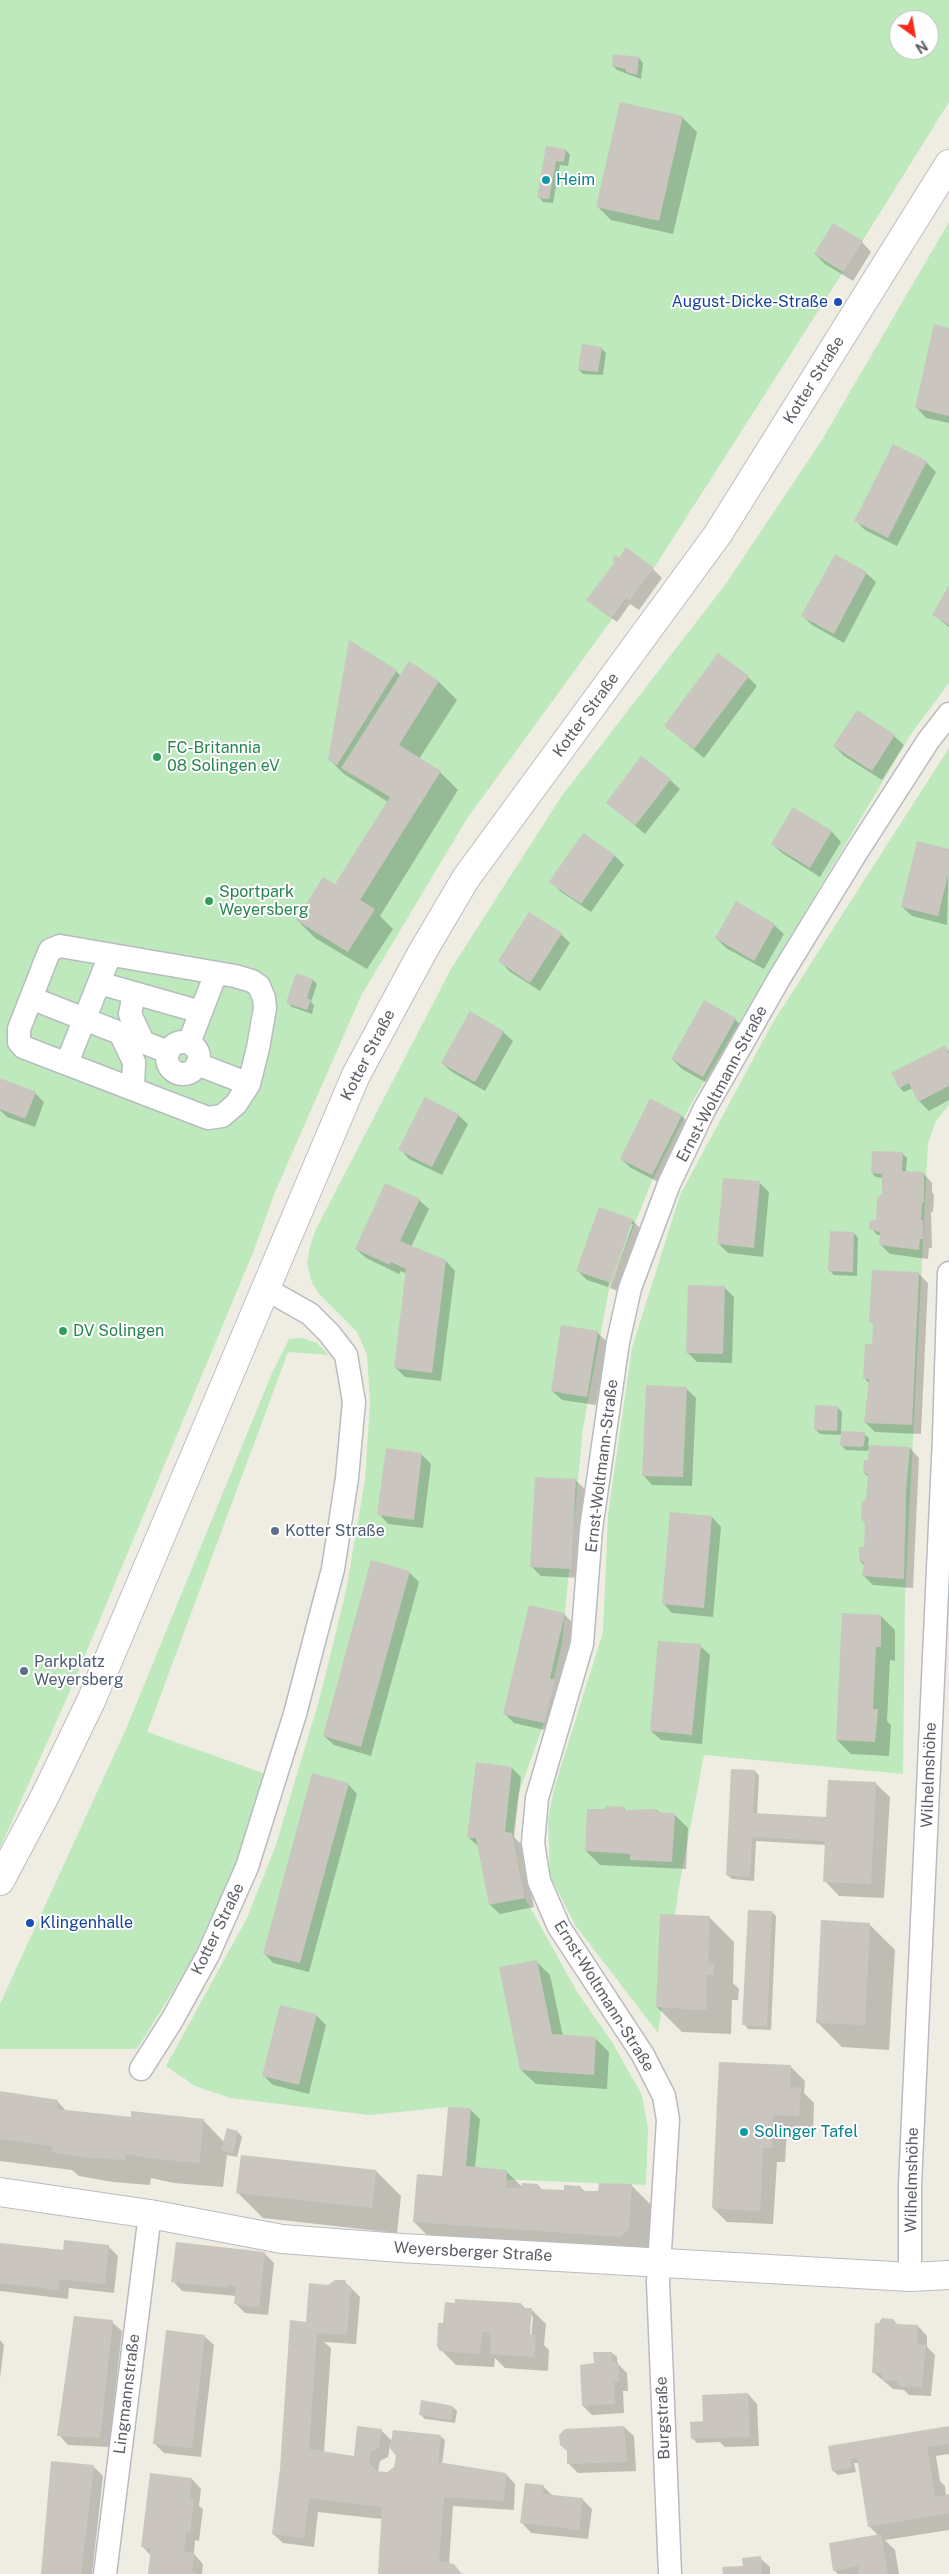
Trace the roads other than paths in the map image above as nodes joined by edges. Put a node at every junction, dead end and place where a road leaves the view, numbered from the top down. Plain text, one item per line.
1 (949, 164) edge
2 (949, 714) edge
3 (110, 955) junction
4 (216, 973) junction
5 (99, 983) junction
6 (134, 993) junction
7 (31, 998) junction
8 (201, 1012) junction
9 (85, 1019) junction
10 (120, 1032) junction
11 (143, 1042) junction
12 (189, 1043) junction
13 (168, 1052) junction
14 (67, 1064) junction
15 (198, 1064) junction
16 (177, 1073) junction
17 (249, 1084) junction
18 (133, 1089) junction
19 (164, 1101) junction
20 (949, 1273) edge
21 (266, 1289) junction
22 (0, 1881) edge
23 (141, 2069) dead end
24 (0, 2192) edge
25 (150, 2214) junction
26 (659, 2262) junction
27 (949, 2275) edge
28 (910, 2276) junction
29 (105, 2574) edge
30 (670, 2574) edge

1 - 21 street, Kotter Straße
2 - 26 street, Ernst-Woltmann-Straße
3 - 4 street
3 - 5 street
3 - 7 street
4 - 8 street
4 - 17 street
5 - 6 street
5 - 9 street
6 - 8 street
6 - 11 street
7 - 9 street
7 - 14 street
8 - 12 street
9 - 10 street
9 - 14 street
10 - 11 street
10 - 18 street
11 - 13 street
12 - 13 street
12 - 15 street
13 - 16 street
14 - 18 street
15 - 16 street
15 - 17 street
16 - 19 street
17 - 19 street
18 - 19 street
20 - 28 street, Wilhelmshöhe
21 - 22 street, Kotter Straße
21 - 23 street, Kotter Straße
24 - 25 street, Weyersberger Straße
25 - 26 street, Weyersberger Straße
25 - 29 street, Lingmannstraße
26 - 28 street, Weyersberger Straße
26 - 30 street, Burgstraße
27 - 28 street, Weyersberger Straße

